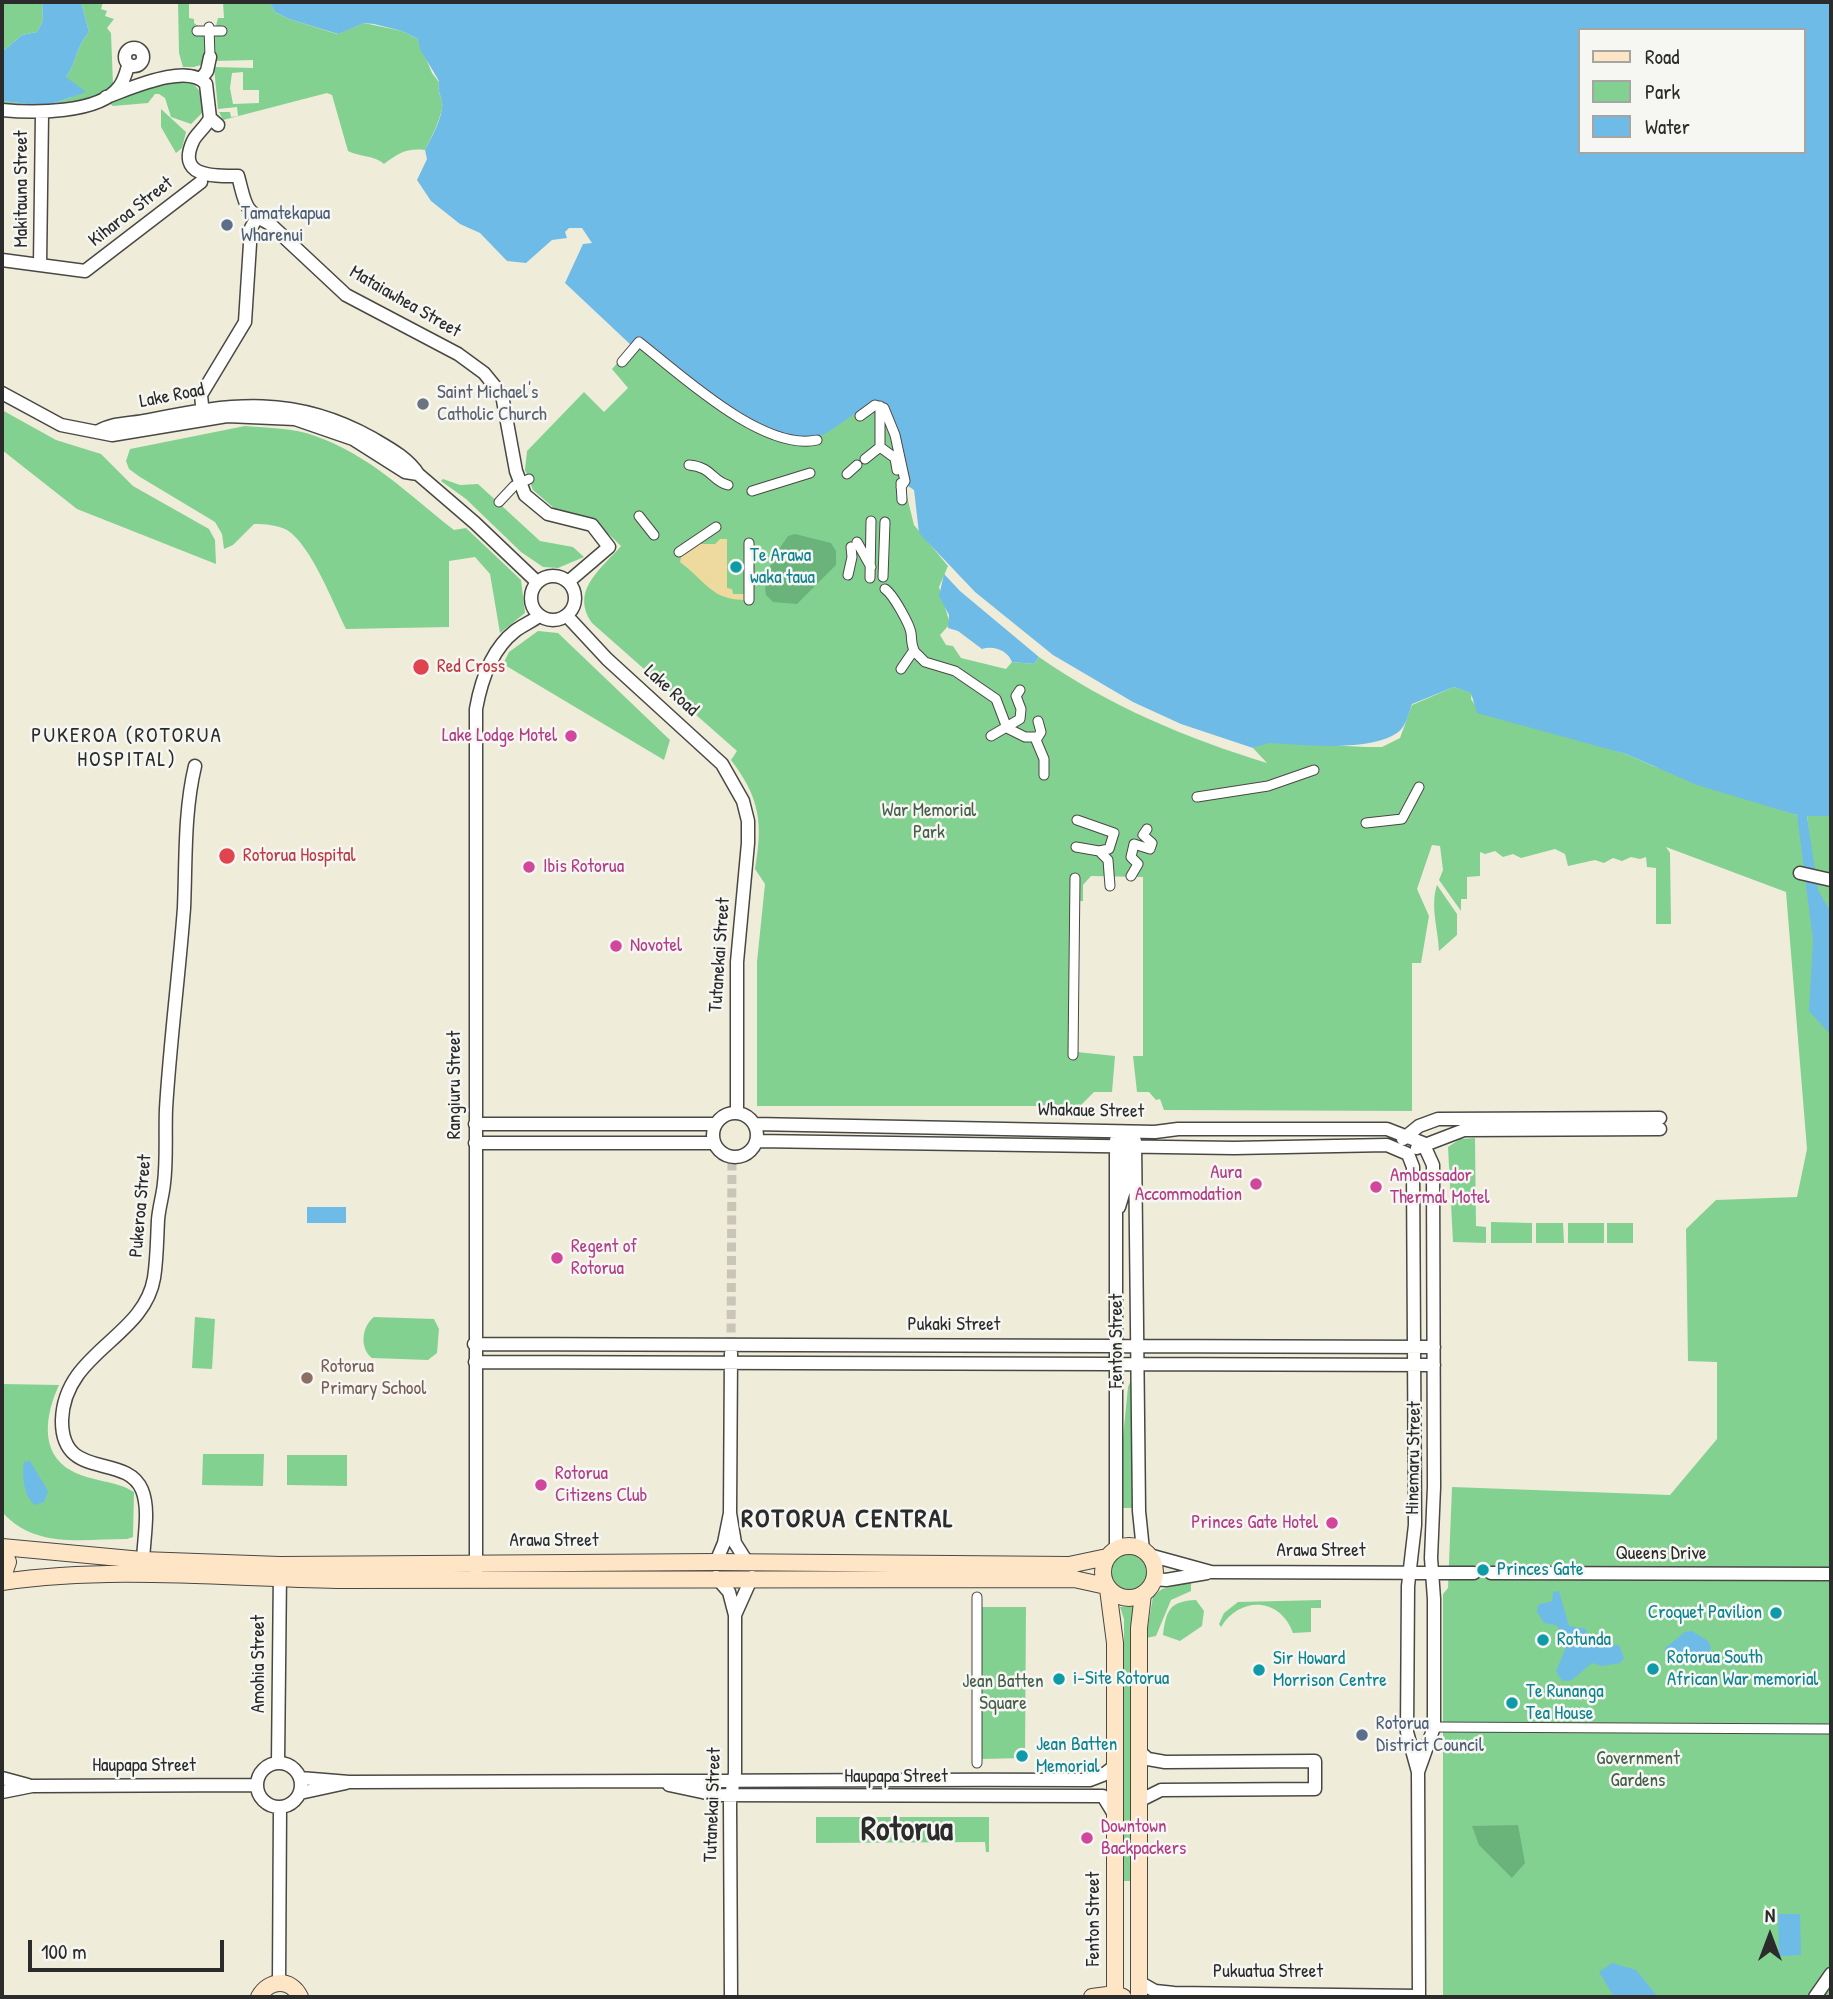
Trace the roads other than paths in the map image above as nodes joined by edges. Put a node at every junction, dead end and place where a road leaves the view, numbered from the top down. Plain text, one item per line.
1 (210, 29) junction
2 (197, 31) dead end
3 (222, 31) dead end
4 (210, 57) joint
5 (128, 66) dead end
6 (201, 79) junction
7 (106, 97) junction
8 (2, 110) edge
9 (42, 114) junction
10 (201, 182) dead end
11 (256, 219) junction
12 (2, 260) edge
13 (40, 265) junction
14 (622, 362) dead end
15 (2, 393) edge
16 (880, 407) junction
17 (203, 414) junction
18 (860, 416) dead end
19 (817, 440) dead end
20 (880, 447) junction
21 (688, 465) dead end
22 (810, 473) dead end
23 (847, 474) dead end
24 (524, 481) junction
25 (729, 485) dead end
26 (901, 487) junction
27 (752, 491) dead end
28 (902, 500) dead end
29 (499, 502) dead end
30 (639, 516) dead end
31 (871, 521) dead end
32 (885, 522) dead end
33 (716, 527) dead end
34 (654, 536) dead end
35 (749, 543) dead end
36 (679, 552) dead end
37 (871, 567) junction
38 (848, 575) dead end
39 (883, 577) dead end
40 (870, 578) dead end
41 (537, 582) junction
42 (568, 582) junction
43 (886, 589) dead end
44 (749, 600) dead end
45 (539, 616) junction
46 (567, 616) junction
47 (914, 651) junction
48 (901, 669) dead end
49 (1020, 690) dead end
50 (1021, 709) junction
51 (1007, 728) junction
52 (991, 736) dead end
53 (1037, 737) junction
54 (195, 766) dead end
55 (1314, 769) dead end
56 (1044, 775) dead end
57 (1419, 787) dead end
58 (1197, 797) dead end
59 (743, 801) joint
60 (1108, 817) dead end
61 (1077, 820) dead end
62 (1366, 823) dead end
63 (1104, 829) junction
64 (1147, 829) dead end
65 (1076, 847) dead end
66 (1099, 851) junction
67 (1800, 873) dead end
68 (1131, 876) dead end
69 (1075, 878) dead end
70 (1826, 878) edge
71 (1110, 886) dead end
72 (1073, 1055) dead end
73 (737, 1113) junction
74 (475, 1124) junction
75 (715, 1124) junction
76 (754, 1124) junction
77 (1125, 1131) junction
78 (1408, 1135) junction
79 (756, 1141) junction
80 (475, 1143) junction
81 (714, 1143) junction
82 (1423, 1143) junction
83 (1126, 1146) junction
84 (1395, 1146) junction
85 (1408, 1154) junction
86 (474, 1344) junction
87 (1117, 1345) junction
88 (731, 1346) junction
89 (1138, 1346) junction
90 (1413, 1346) junction
91 (1434, 1347) junction
92 (731, 1361) junction
93 (475, 1362) junction
94 (1117, 1365) junction
95 (1138, 1365) junction
96 (1413, 1365) junction
97 (1434, 1365) junction
98 (730, 1513) junction
99 (2, 1547) edge
100 (1112, 1553) junction
101 (1146, 1553) junction
102 (476, 1562) junction
103 (143, 1566) junction
104 (716, 1569) junction
105 (750, 1570) junction
106 (1409, 1571) junction
107 (1431, 1571) junction
108 (280, 1572) junction
109 (1211, 1572) junction
110 (1474, 1573) dead end
111 (1491, 1573) dead end
112 (1831, 1574) edge
113 (476, 1579) junction
114 (1154, 1579) junction
115 (2, 1581) edge
116 (1107, 1587) junction
117 (1143, 1594) junction
118 (977, 1597) dead end
119 (735, 1615) junction
120 (1434, 1727) junction
121 (1831, 1729) edge
122 (1140, 1752) junction
123 (278, 1763) junction
124 (977, 1763) dead end
125 (1116, 1765) junction
126 (1418, 1772) junction
127 (2, 1777) edge
128 (300, 1778) junction
129 (735, 1779) junction
130 (349, 1782) junction
131 (665, 1783) junction
132 (257, 1785) junction
133 (32, 1786) junction
134 (2, 1792) edge
135 (300, 1793) junction
136 (731, 1795) junction
137 (1141, 1800) junction
138 (280, 1807) junction
139 (1116, 1818) junction
140 (1831, 1974) edge
141 (279, 1982) junction
142 (1139, 1990) edge
143 (259, 1997) edge
144 (300, 1997) edge
145 (732, 1997) edge
146 (1092, 1997) edge
147 (1121, 1997) edge
148 (1419, 1997) edge
149 (1815, 1997) edge

1 - 2 street
1 - 3 street
1 - 4 street
4 - 6 street
5 - 7 street
6 - 7 street
6 - 11 street
7 - 9 street
8 - 9 street
9 - 13 street, Makitauna Street
10 - 13 street, Kiharoa Street
11 - 17 street
11 - 24 street, Mataiawhea Street
12 - 13 street, Kiharoa Street
14 - 19 street
15 - 17 street, Lake Road
16 - 18 street
16 - 20 street
16 - 26 street
17 - 41 street, Lake Road
20 - 23 street
20 - 26 street
21 - 25 street
22 - 27 street
24 - 29 street
24 - 42 street
26 - 28 street
30 - 34 street
31 - 37 street
32 - 39 street
33 - 36 street
35 - 44 street
37 - 38 street
37 - 40 street
41 - 42 street
41 - 45 street
42 - 46 street
43 - 47 street
45 - 46 street
45 - 74 street, Rangiuru Street
46 - 59 street, Lake Road
47 - 48 street
47 - 51 street
49 - 50 street
50 - 51 street
50 - 53 street
51 - 52 street
51 - 53 street
53 - 56 street
54 - 103 street, Pukeroa Street
55 - 58 street
57 - 62 street
59 - 73 street, Tutanekai Street
60 - 63 street
61 - 63 street
63 - 66 street
64 - 68 street
65 - 66 street
66 - 71 street
67 - 70 street
69 - 72 street
73 - 75 street
73 - 76 street
74 - 75 street
74 - 80 street, Rangiuru Street
75 - 81 street
76 - 77 street, Whakaue Street
76 - 79 street
77 - 78 street, Whakaue Street
77 - 83 street, Fenton Street
77 - 83 street, Fenton Street
78 - 82 street, Whakaue Street
78 - 82 street
78 - 84 street
79 - 81 street
79 - 83 street, Whakaue Street
80 - 81 street
80 - 86 street, Rangiuru Street
82 - 85 street
82 - 91 street, Hinemaru Street
83 - 84 street, Whakaue Street
83 - 87 street, Fenton Street
83 - 89 street, Fenton Street
84 - 85 street
85 - 90 street, Hinemaru Street
86 - 88 street, Pukaki Street
86 - 93 street, Rangiuru Street
87 - 88 street, Pukaki Street
87 - 89 street, Pukaki Street
87 - 94 street, Fenton Street
88 - 92 street
89 - 90 street, Pukaki Street
89 - 95 street, Fenton Street
90 - 91 street, Pukaki Street
90 - 96 street, Hinemaru Street
91 - 97 street, Hinemaru Street
92 - 93 street, Pukaki Street
92 - 94 street, Pukaki Street
92 - 98 street
93 - 102 street, Rangiuru Street
94 - 95 street, Pukaki Street
94 - 100 street, Fenton Street
95 - 96 street, Pukaki Street
95 - 101 street, Fenton Street
96 - 97 street, Pukaki Street
96 - 106 street, Hinemaru Street
97 - 107 street, Hinemaru Street
98 - 104 street
98 - 105 street
99 - 103 main road, Arawa Street
99 - 115 main road
100 - 101 main road
100 - 105 main road, Arawa Street
100 - 116 main road
101 - 109 street, Arawa Street
101 - 114 main road
102 - 104 main road, Arawa Street
102 - 108 main road, Arawa Street
102 - 113 street, Rangiuru Street
103 - 108 main road, Arawa Street
103 - 115 main road, Arawa Street
104 - 105 main road, Arawa Street
104 - 113 main road, Arawa Street
104 - 119 street, Tutanekai Street
105 - 116 main road, Arawa Street
105 - 119 street, Tutanekai Street
106 - 107 street, Arawa Street
106 - 109 street, Arawa Street
106 - 126 street, Hinemaru Street
107 - 110 street
107 - 120 street, Hinemaru Street
108 - 113 main road, Arawa Street
108 - 123 street, Amohia Street
109 - 114 street, Arawa Street
111 - 112 street, Queens Drive
114 - 117 main road
116 - 117 main road
116 - 125 main road, Fenton Street
117 - 122 main road
118 - 124 street
119 - 129 street, Tutanekai Street
120 - 121 street
120 - 126 street, Hinemaru Street
122 - 137 main road
122 - 137 street
123 - 128 street
123 - 132 street
125 - 129 street, Haupapa Street
125 - 139 main road, Fenton Street
126 - 148 street, Hinemaru Street
127 - 133 street, Haupapa Street
128 - 130 street, Haupapa Street
128 - 135 street
129 - 131 street, Haupapa Street
129 - 136 street, Tutanekai Street
130 - 131 street, Haupapa Street
130 - 135 street, Haupapa Street
131 - 136 street, Haupapa Street
132 - 133 street, Haupapa Street
132 - 138 street
133 - 134 street, Haupapa Street
135 - 138 street
136 - 139 street, Haupapa Street
136 - 145 street, Tutanekai Street
137 - 142 main road
138 - 141 street
139 - 147 main road, Fenton Street
140 - 149 street
141 - 143 main road
141 - 144 main road
142 - 147 main road
142 - 148 street, Pukuatua Street
146 - 147 main road

